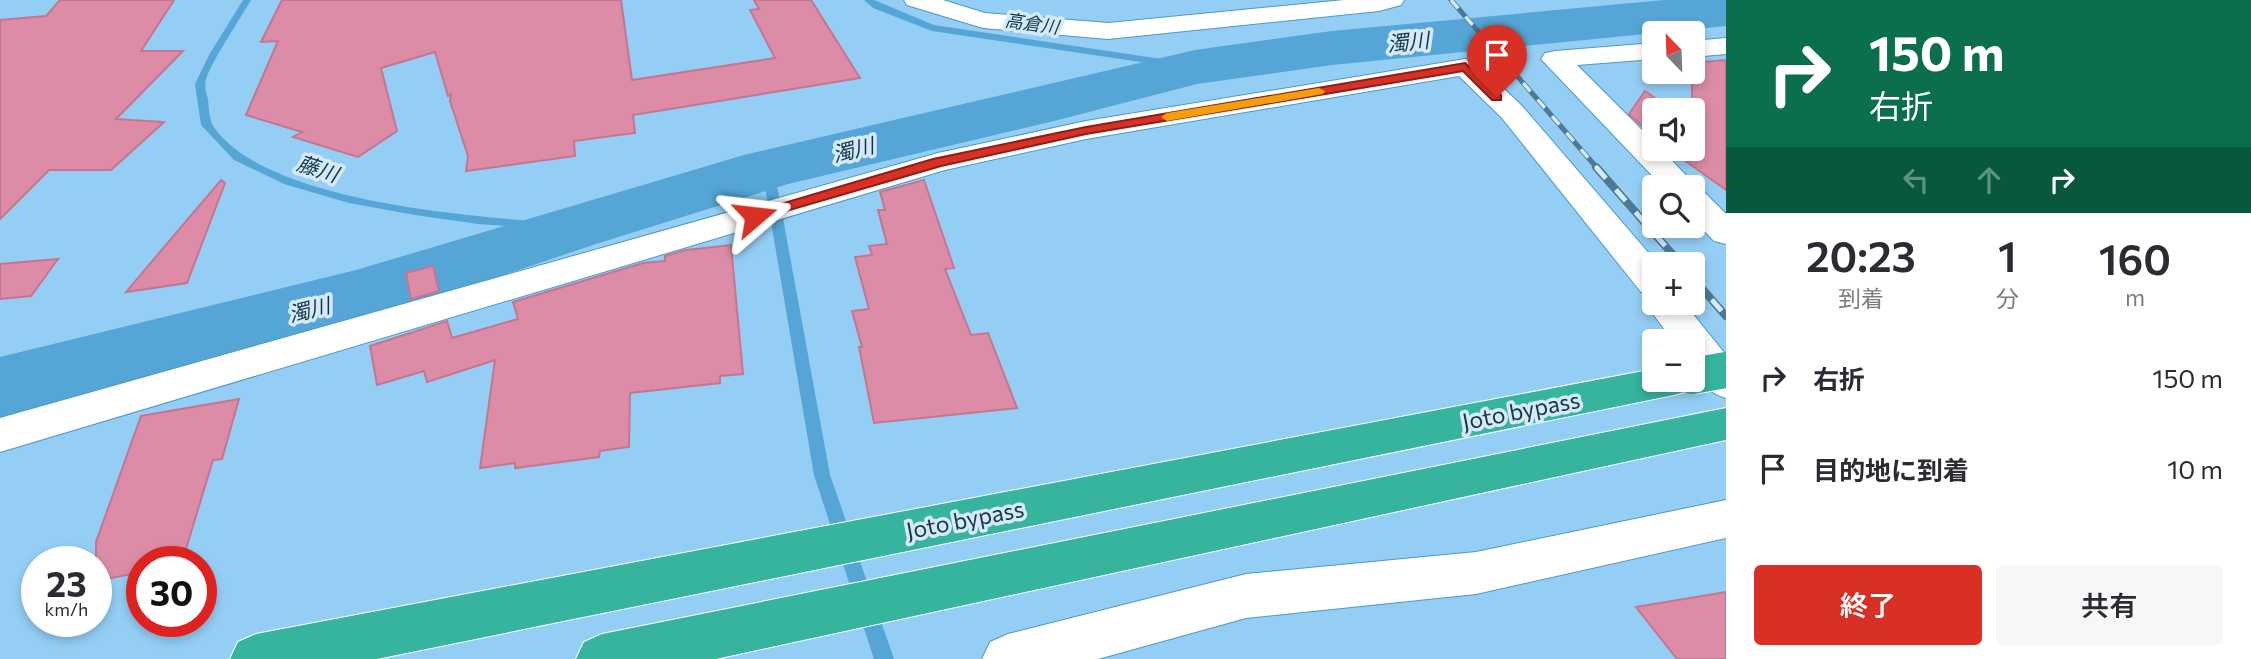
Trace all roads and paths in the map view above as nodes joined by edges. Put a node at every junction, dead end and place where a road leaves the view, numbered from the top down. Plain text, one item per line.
1 (916, 0) edge
2 (1392, 0) edge
3 (1255, 7) edge
4 (1113, 9) dead end
5 (1130, 29) junction
6 (1726, 46) edge
7 (1705, 47) edge
8 (1642, 52) edge
9 (1669, 175) edge
10 (1705, 212) edge
11 (1726, 233) edge
12 (1642, 269) edge
13 (1673, 315) edge
14 (1726, 370) edge
15 (1705, 374) edge
16 (1726, 383) edge
17 (1642, 386) edge
18 (1726, 424) edge
19 (0, 435) edge
20 (1726, 519) edge
21 (256, 659) edge
22 (602, 659) edge
23 (1008, 659) edge

1 - 5 street
2 - 3 street
3 - 5 street
4 - 5 street
6 - 7 street
8 - 9 street
10 - 11 street
12 - 19 street
13 - 16 street
14 - 15 highway, bridge
17 - 21 highway, Joto bypass
18 - 22 highway
20 - 23 street

